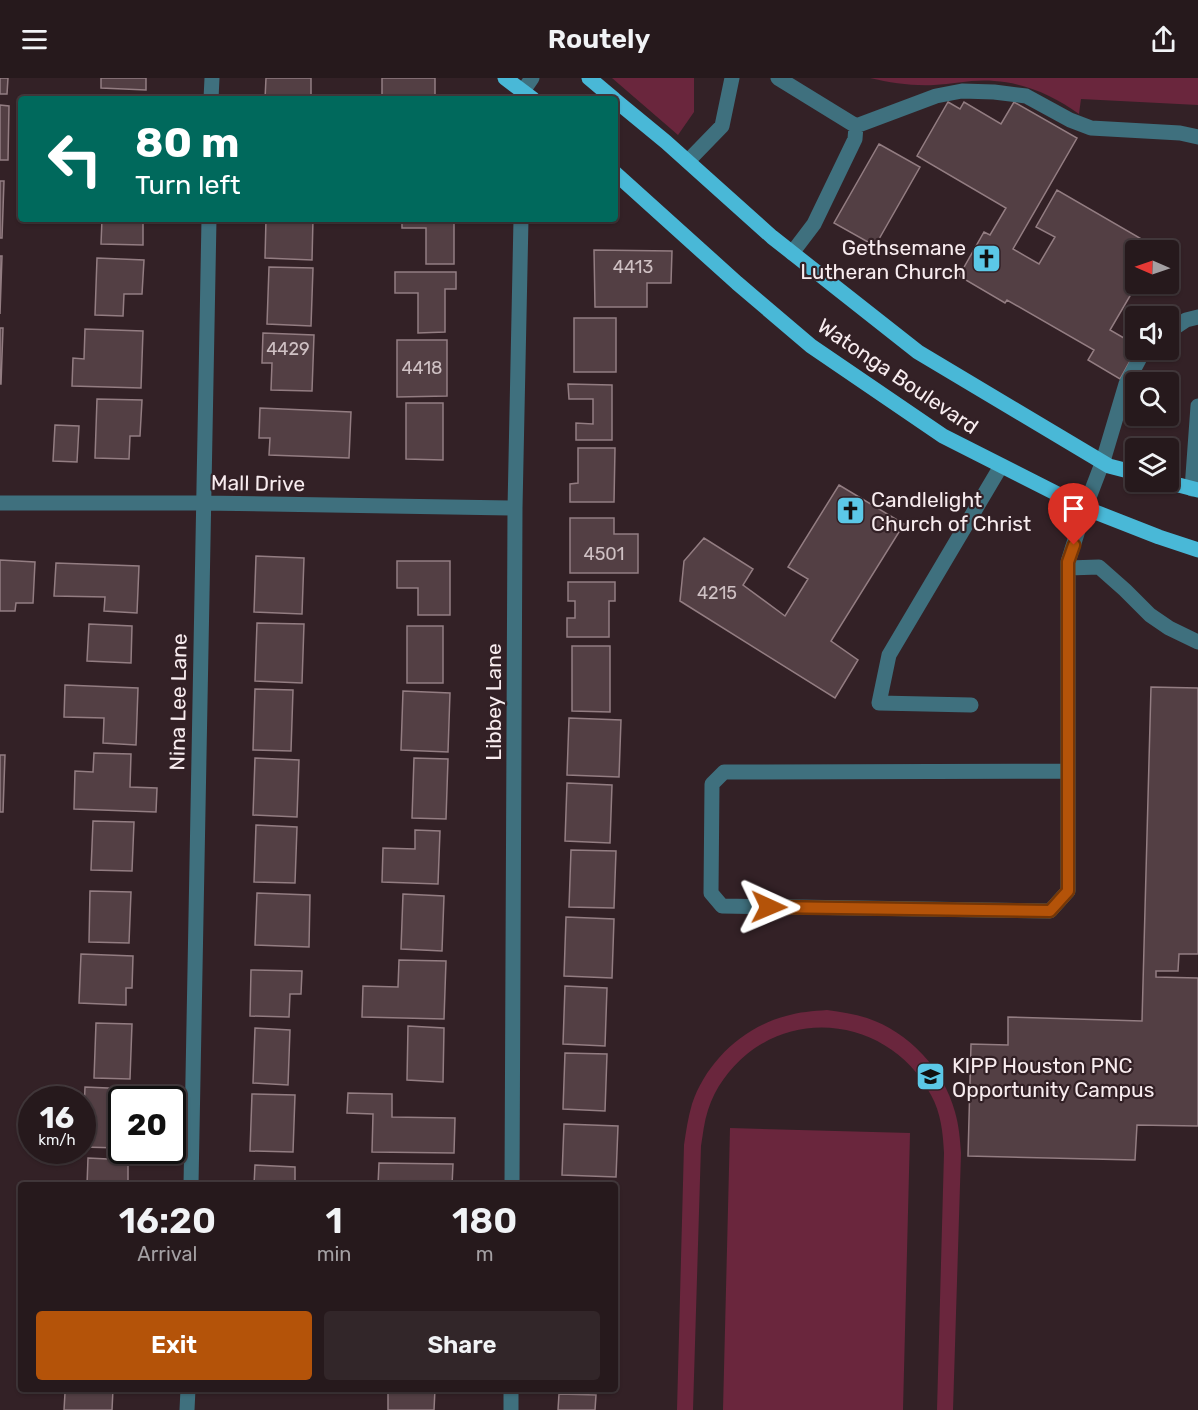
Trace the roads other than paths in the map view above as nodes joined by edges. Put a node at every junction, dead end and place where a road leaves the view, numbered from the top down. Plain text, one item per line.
1 (212, 78) edge
2 (505, 78) edge
3 (589, 78) edge
4 (732, 78) edge
5 (778, 78) edge
6 (528, 92) edge
7 (211, 96) edge
8 (611, 96) edge
9 (618, 102) edge
10 (855, 126) junction
11 (1198, 137) edge
12 (688, 161) junction
13 (618, 176) edge
14 (208, 222) edge
15 (521, 222) edge
16 (792, 253) junction
17 (1198, 317) edge
18 (1179, 325) edge
19 (1139, 360) edge
20 (1198, 406) edge
21 (1102, 461) junction
22 (1001, 466) junction
23 (1125, 470) edge
24 (1179, 485) edge
25 (1195, 489) edge
26 (0, 503) edge
27 (202, 503) junction
28 (515, 508) junction
29 (1085, 508) junction
30 (1198, 550) edge
31 (1068, 568) junction
32 (1198, 642) edge
33 (971, 705) dead end
34 (1068, 771) junction
35 (191, 1182) edge
36 (512, 1182) edge
37 (188, 1392) edge
38 (511, 1392) edge
39 (187, 1410) edge
40 (511, 1410) edge

1 - 7 street
2 - 6 main road
3 - 8 main road, Watonga Boulevard
4 - 12 street
5 - 10 street
9 - 12 main road, Watonga Boulevard
10 - 11 street
10 - 16 street
12 - 16 main road, Watonga Boulevard
13 - 22 main road, Watonga Boulevard
14 - 27 street, Nina Lee Lane
15 - 28 street, Libbey Lane
16 - 21 main road, Watonga Boulevard
17 - 18 street
19 - 21 street
20 - 25 street
21 - 23 main road, Watonga Boulevard
21 - 29 street
22 - 29 main road, Watonga Boulevard
22 - 33 street
24 - 25 main road
26 - 27 street, Mall Drive
27 - 28 street, Mall Drive
27 - 35 street, Nina Lee Lane
28 - 36 street, Libbey Lane
29 - 30 main road, Watonga Boulevard
29 - 31 street
31 - 32 street
31 - 34 street
34 - 34 street
37 - 39 street
38 - 40 street

